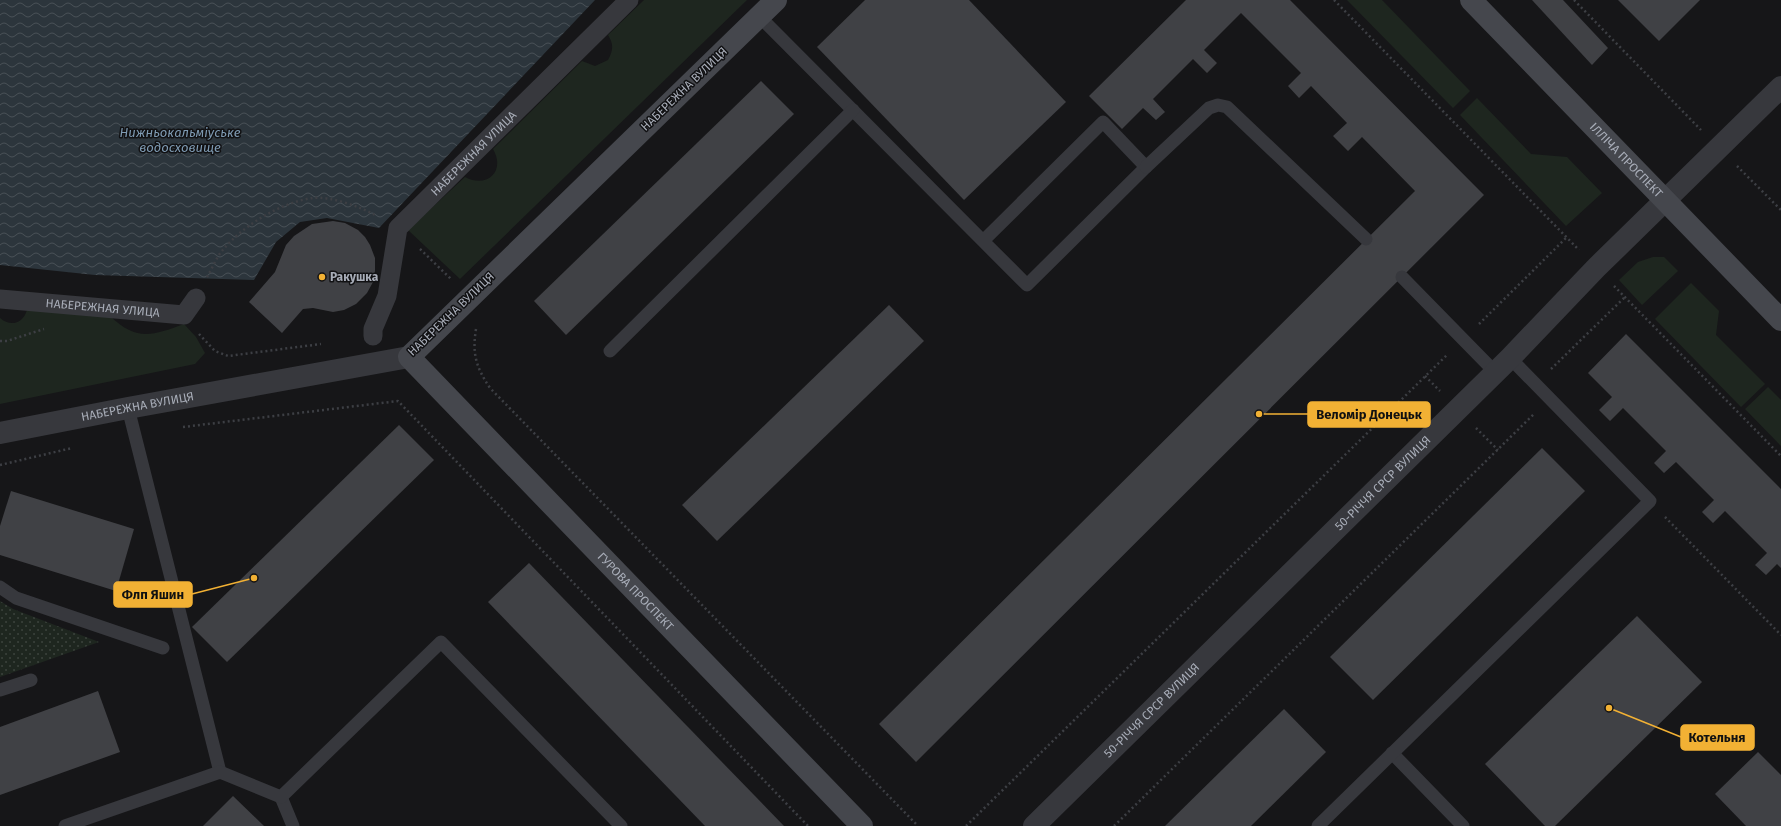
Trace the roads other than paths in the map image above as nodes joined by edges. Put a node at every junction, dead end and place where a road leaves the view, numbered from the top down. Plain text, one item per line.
1 (628, 0) edge
2 (776, 0) edge
3 (1471, 0) edge
4 (759, 16) junction
5 (1781, 87) edge
6 (853, 110) junction
7 (1146, 167) junction
8 (1665, 201) junction
9 (1366, 239) dead end
10 (983, 241) junction
11 (1402, 277) dead end
12 (196, 298) road end
13 (0, 299) edge
14 (1781, 320) edge
15 (373, 336) dead end
16 (610, 350) dead end
17 (409, 357) junction
18 (1502, 365) junction
19 (128, 408) junction
20 (0, 433) edge
21 (0, 587) edge
22 (163, 648) dead end
23 (31, 680) dead end
24 (0, 690) edge
25 (1392, 753) junction
26 (220, 772) junction
27 (281, 797) junction
28 (65, 826) edge
29 (293, 826) edge
30 (621, 826) edge
31 (862, 826) edge
32 (1034, 826) edge
33 (1318, 826) edge
34 (1463, 826) edge

1 - 15 street, НАБЕРЕЖНАЯ УЛИЦА
2 - 4 main road, НАБЕРЕЖНА ВУЛИЦЯ
3 - 8 main road, ІЛЛІЧА ПРОСПЕКТ
4 - 6 lane
4 - 17 main road, НАБЕРЕЖНА ВУЛИЦЯ
5 - 8 street, 50-РІЧЧЯ СРСР ВУЛИЦЯ
6 - 10 lane
6 - 16 lane
7 - 9 lane
7 - 10 lane
7 - 10 lane
8 - 14 main road, ІЛЛІЧА ПРОСПЕКТ
8 - 18 street, 50-РІЧЧЯ СРСР ВУЛИЦЯ
11 - 18 lane
12 - 13 street, НАБЕРЕЖНАЯ УЛИЦА
17 - 19 street, НАБЕРЕЖНА ВУЛИЦЯ
17 - 31 main road, ГУРОВА ПРОСПЕКТ
18 - 25 lane
18 - 32 street, 50-РІЧЧЯ СРСР ВУЛИЦЯ
19 - 20 street, НАБЕРЕЖНА ВУЛИЦЯ
19 - 26 lane
21 - 22 lane
23 - 24 lane
25 - 33 lane
25 - 34 lane
26 - 27 lane
26 - 28 lane
27 - 29 lane
27 - 30 lane

